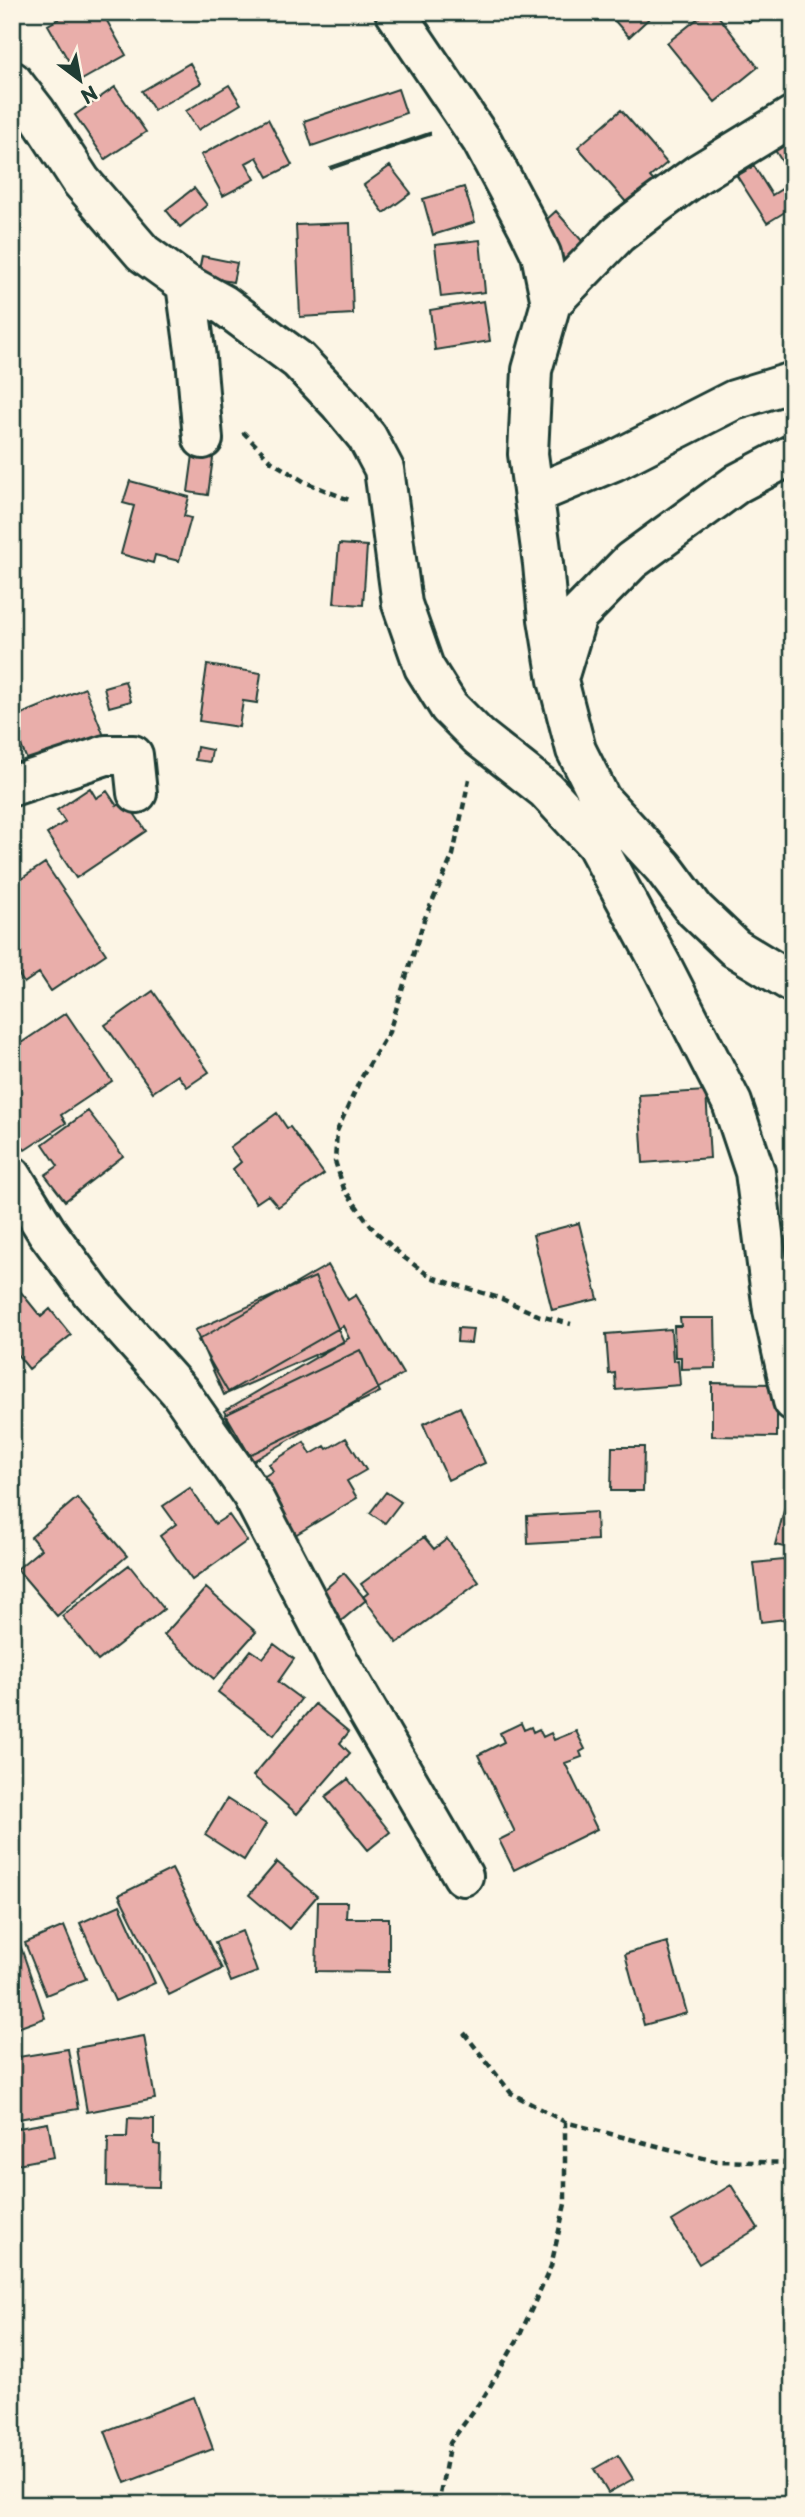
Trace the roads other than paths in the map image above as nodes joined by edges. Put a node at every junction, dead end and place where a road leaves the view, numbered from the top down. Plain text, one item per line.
1 (396, 12) edge
2 (12, 81) edge
3 (793, 116) edge
4 (186, 284) junction
5 (551, 303) junction
6 (793, 382) edge
7 (220, 432) road end
8 (793, 454) edge
9 (535, 494) junction
10 (558, 680) junction
11 (12, 786) edge
12 (137, 793) dead end
13 (601, 800) junction
14 (596, 844) junction
15 (793, 984) edge
16 (12, 1176) edge
17 (793, 1401) edge
18 (463, 1876) dead end

1 - 5 street
2 - 4 street
3 - 5 street
4 - 7 street
4 - 14 street
5 - 9 street
6 - 9 street
8 - 10 street
9 - 10 street
10 - 13 street
11 - 12 street
13 - 14 street
13 - 15 street
14 - 17 street
16 - 18 street

